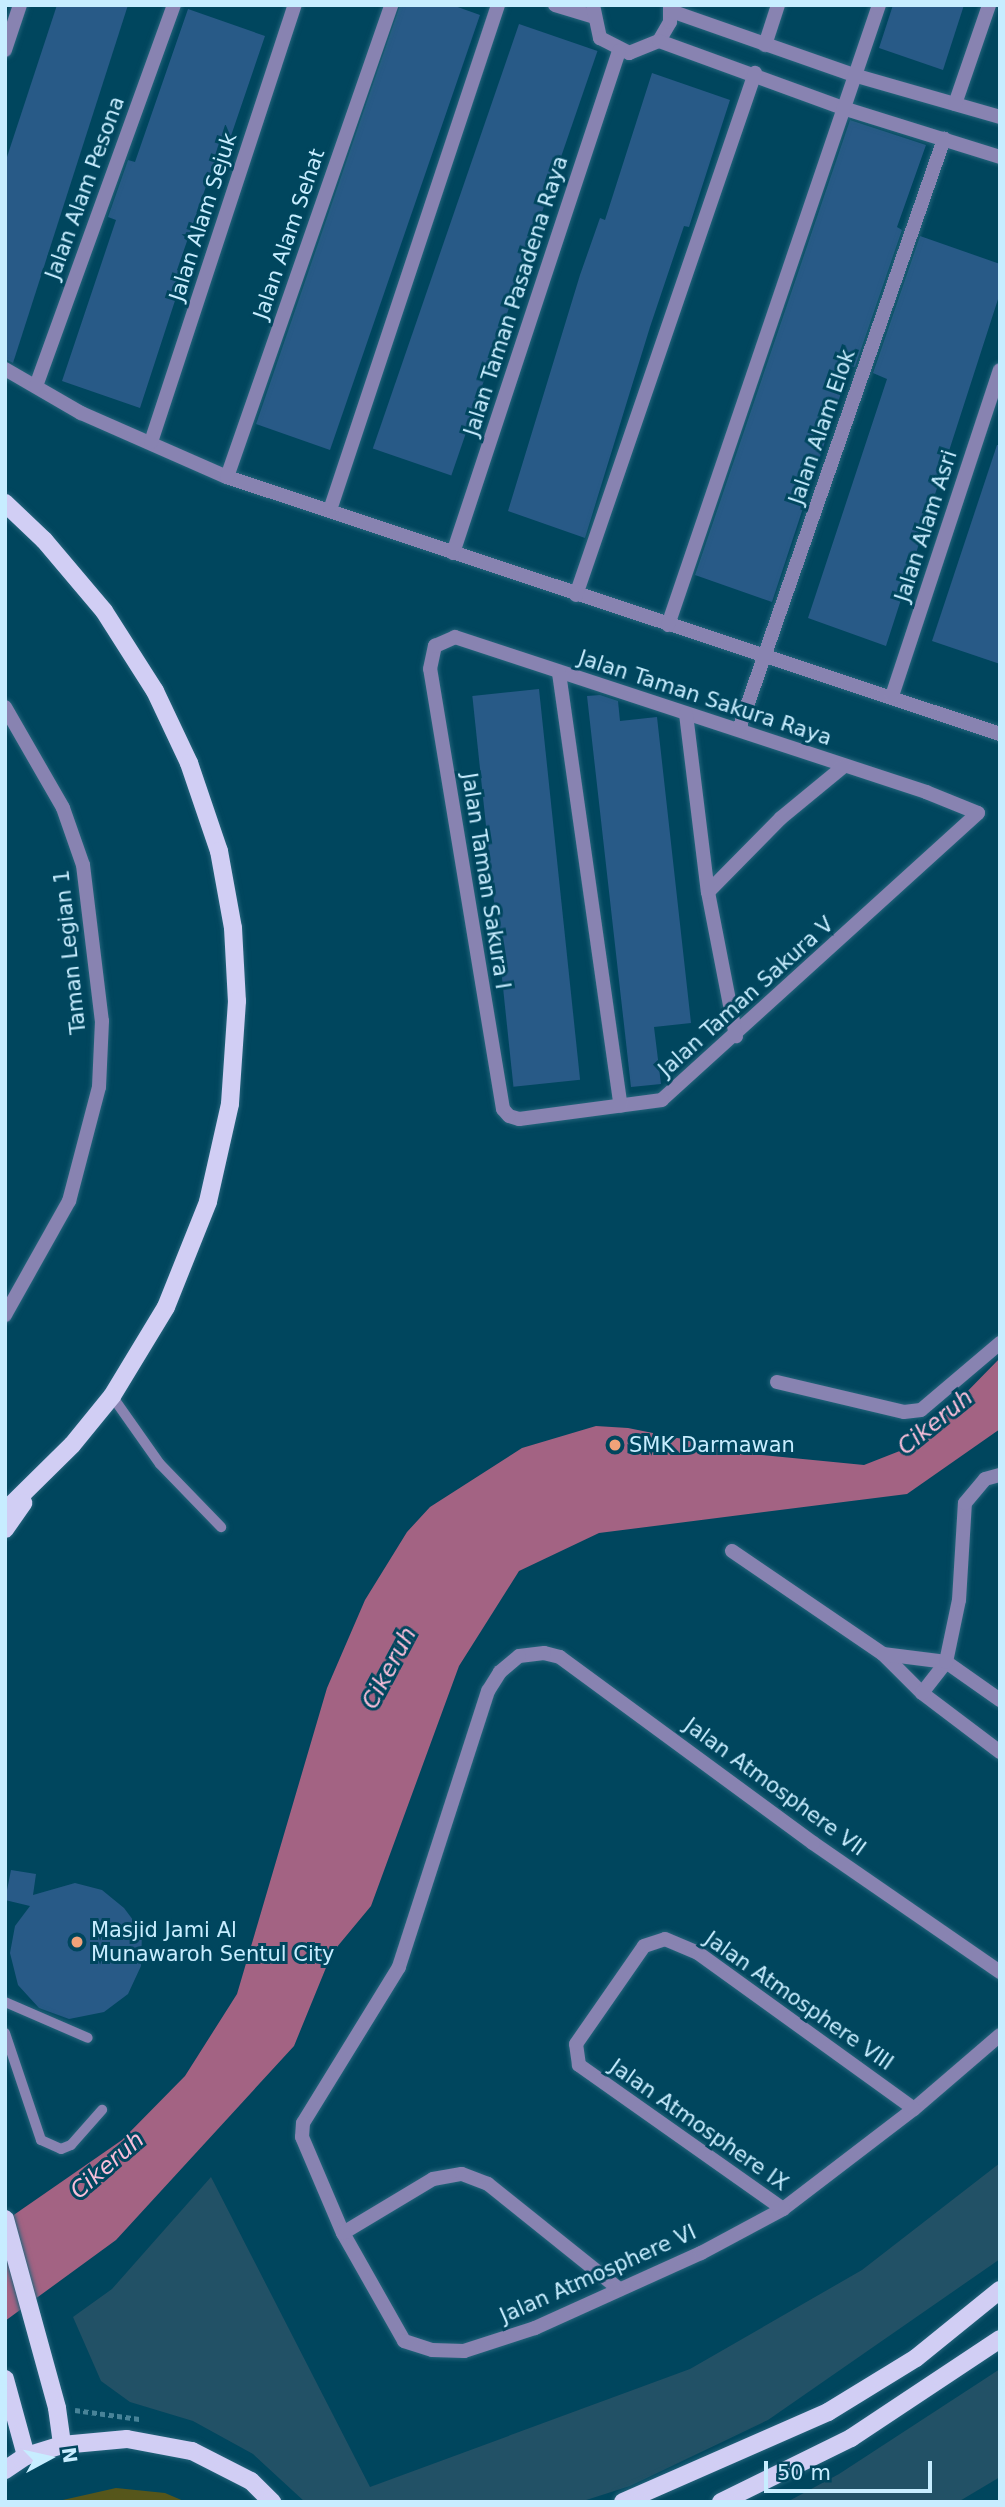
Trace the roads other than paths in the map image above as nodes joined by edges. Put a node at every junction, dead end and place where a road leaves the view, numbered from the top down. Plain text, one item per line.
1 (20, 5) edge
2 (174, 5) edge
3 (295, 5) edge
4 (391, 5) edge
5 (498, 5) edge
6 (555, 5) edge
7 (778, 5) edge
8 (879, 5) edge
9 (989, 5) edge
10 (670, 8) edge
11 (592, 10) edge
12 (659, 41) junction
13 (765, 44) junction
14 (5, 51) edge
15 (618, 51) junction
16 (755, 73) junction
17 (857, 76) junction
18 (955, 104) junction
19 (846, 109) junction
20 (1000, 117) edge
21 (944, 139) junction
22 (1000, 157) edge
23 (5, 369) edge
24 (1000, 370) edge
25 (36, 386) junction
26 (150, 442) junction
27 (227, 477) junction
28 (5, 503) edge
29 (330, 510) junction
30 (453, 553) junction
31 (576, 595) junction
32 (668, 625) junction
33 (764, 658) junction
34 (429, 661) joint
35 (559, 673) junction
36 (892, 696) junction
37 (5, 707) edge
38 (686, 714) junction
39 (739, 729) junction
40 (1000, 734) edge
41 (844, 765) junction
42 (978, 813) joint
43 (708, 892) junction
44 (736, 1036) junction
45 (621, 1106) junction
46 (503, 1108) joint
47 (5, 1315) edge
48 (1000, 1343) edge
49 (776, 1382) dead end
50 (112, 1396) junction
51 (1000, 1475) edge
52 (36, 1483) junction
53 (5, 1511) edge
54 (221, 1527) dead end
55 (5, 1529) edge
56 (732, 1551) dead end
57 (883, 1654) junction
58 (519, 1656) joint
59 (946, 1662) junction
60 (922, 1693) junction
61 (1000, 1700) edge
62 (1000, 1752) edge
63 (654, 1940) joint
64 (1000, 1972) edge
65 (5, 2002) edge
66 (5, 2033) edge
67 (1000, 2035) edge
68 (88, 2038) dead end
69 (914, 2109) junction
70 (102, 2110) dead end
71 (783, 2209) junction
72 (5, 2219) edge
73 (343, 2233) junction
74 (619, 2289) junction
75 (1000, 2291) edge
76 (1000, 2339) edge
77 (5, 2379) edge
78 (62, 2445) junction
79 (26, 2456) junction
80 (5, 2469) edge
81 (272, 2502) edge
82 (623, 2502) edge
83 (721, 2502) edge

1 - 14 street
2 - 25 street, Jalan Alam Pesona
3 - 26 street, Jalan Alam Sejuk
4 - 27 street, Jalan Alam Sehat
5 - 29 street
6 - 11 street
7 - 13 street
8 - 17 street
9 - 18 street
10 - 12 street
10 - 13 street
11 - 15 street
12 - 15 street
12 - 16 street
13 - 17 street
15 - 30 street, Jalan Taman Pasadena Raya
16 - 19 street
16 - 31 street
17 - 18 street
17 - 19 street
18 - 20 street
19 - 21 street
19 - 32 street
21 - 22 street
21 - 33 street, Jalan Alam Elok
23 - 25 street
24 - 36 street, Jalan Alam Asri
25 - 26 street
26 - 27 street
27 - 29 street
28 - 50 main road
29 - 30 street
30 - 31 street
31 - 32 street
32 - 33 street
33 - 36 street
33 - 39 street, Jalan Alam Elok
34 - 35 street, Jalan Taman Sakura Raya
34 - 46 street, Jalan Taman Sakura I
35 - 38 street, Jalan Taman Sakura Raya
35 - 45 street
36 - 40 street
37 - 47 street, Taman Legian 1
38 - 39 street, Jalan Taman Sakura Raya
38 - 43 street
39 - 41 street, Jalan Taman Sakura Raya
41 - 42 street, Jalan Taman Sakura Raya
41 - 43 street
42 - 44 street, Jalan Taman Sakura V
43 - 44 street
44 - 45 street, Jalan Taman Sakura V
45 - 46 street, Jalan Taman Sakura V
48 - 49 street
50 - 52 main road
50 - 54 lane
51 - 59 street
52 - 53 main road
52 - 55 main road
56 - 57 street
57 - 59 street
57 - 60 street
58 - 64 street, Jalan Atmosphere VII
58 - 73 street, Jalan Atmosphere VI
59 - 60 street
59 - 61 street
60 - 62 street
63 - 69 street, Jalan Atmosphere VIII
63 - 71 street, Jalan Atmosphere IX
65 - 68 lane
66 - 70 lane
67 - 69 street, Jalan Atmosphere VI
69 - 71 street, Jalan Atmosphere VI
71 - 74 street, Jalan Atmosphere VI
72 - 78 main road
73 - 74 street
73 - 74 street, Jalan Atmosphere VI
75 - 82 main road
76 - 83 main road
77 - 79 main road
78 - 79 main road
78 - 81 main road
79 - 80 main road

